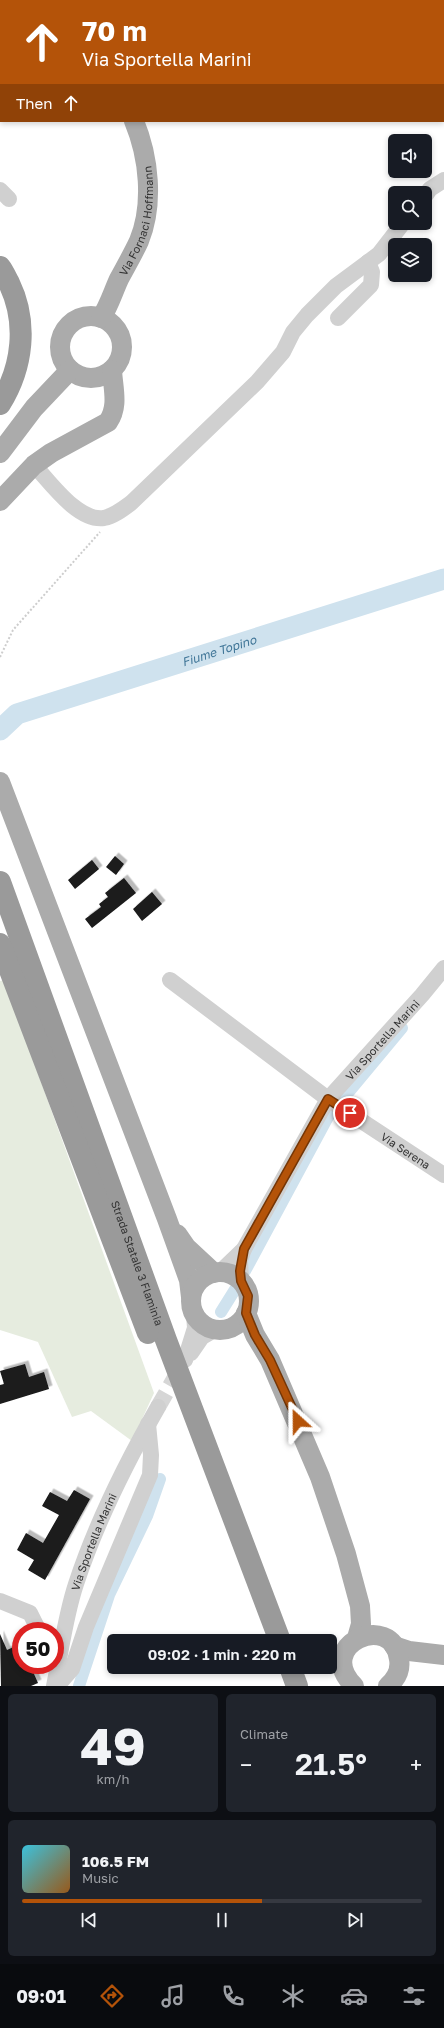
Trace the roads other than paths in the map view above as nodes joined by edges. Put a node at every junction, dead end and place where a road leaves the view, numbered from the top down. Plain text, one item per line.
1 (134, 122) edge
2 (444, 180) edge
3 (432, 188) edge
4 (398, 230) edge
5 (368, 262) junction
6 (0, 267) edge
7 (101, 318) junction
8 (338, 318) dead end
9 (70, 370) junction
10 (112, 370) junction
11 (93, 378) junction
12 (1, 401) edge
13 (93, 430) junction
14 (0, 453) edge
15 (34, 465) junction
16 (0, 501) edge
17 (0, 782) edge
18 (0, 882) edge
19 (0, 944) edge
20 (444, 968) edge
21 (170, 980) dead end
22 (328, 1099) junction
23 (444, 1175) edge
24 (167, 1219) junction
25 (244, 1249) junction
26 (217, 1273) junction
27 (241, 1281) junction
28 (193, 1306) junction
29 (246, 1313) junction
30 (218, 1330) junction
31 (270, 1360) junction
32 (158, 1407) tunnel mouth
33 (148, 1424) junction
34 (0, 1601) edge
35 (360, 1606) junction
36 (34, 1622) edge
37 (262, 1634) edge
38 (277, 1634) edge
39 (357, 1638) junction
40 (388, 1641) junction
41 (423, 1652) junction
42 (444, 1655) edge
43 (278, 1674) edge
44 (293, 1674) edge
45 (392, 1682) edge
46 (56, 1686) edge
47 (282, 1686) edge
48 (297, 1686) edge
49 (354, 1686) edge

1 - 7 main road, Via Fornaci Hoffmann
2 - 3 street
4 - 5 street
5 - 8 street
5 - 15 street
6 - 12 highway
7 - 9 main road
7 - 10 main road
9 - 11 main road
9 - 14 main road
10 - 11 main road
10 - 13 main road
11 - 13 main road
13 - 15 main road
15 - 16 main road
17 - 24 main road
18 - 38 highway, Strada Statale 3 Flaminia
19 - 37 highway, Strada Statale 3 Flaminia
20 - 22 street, Via Sportella Marini
21 - 22 street, Via Serena
22 - 23 street, Via Serena
22 - 25 street, Via Sportella Marini
24 - 26 main road
24 - 28 main road
25 - 26 street, Via Sportella Marini
25 - 27 street
26 - 27 main road
26 - 28 main road, Via Sportella Marini
27 - 29 main road
28 - 30 main road
28 - 30 street
29 - 30 main road
29 - 31 main road
30 - 31 main road
31 - 35 main road
32 - 33 street, Via Sportella Marini
33 - 46 street, Via Sportella Marini
33 - 46 street
34 - 36 street
35 - 39 main road
35 - 40 main road
39 - 40 main road
39 - 49 main road
40 - 41 main road
40 - 45 main road
41 - 42 main road
41 - 45 main road
43 - 47 highway
44 - 48 highway

